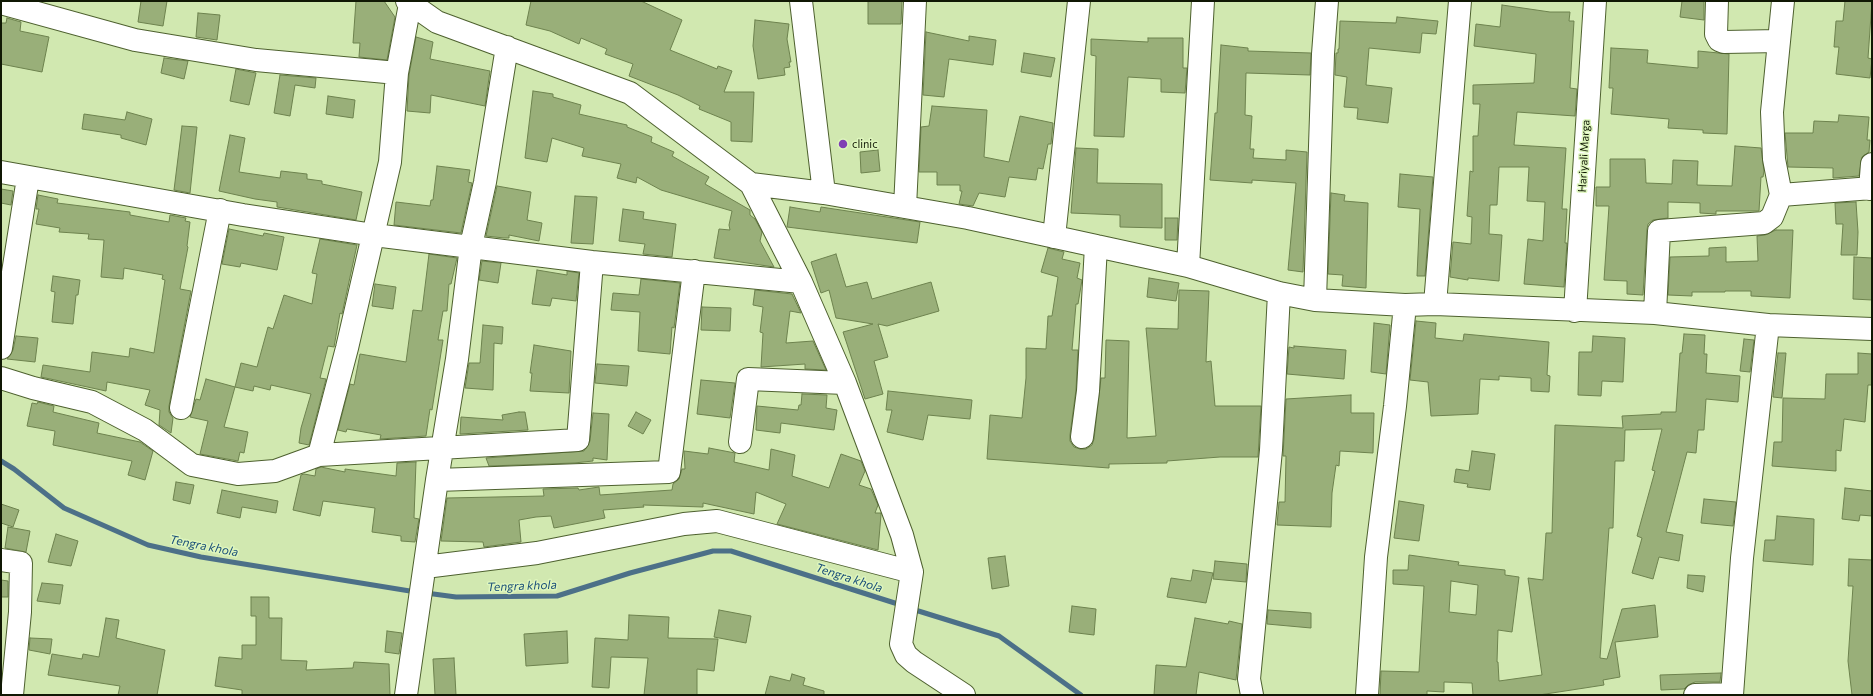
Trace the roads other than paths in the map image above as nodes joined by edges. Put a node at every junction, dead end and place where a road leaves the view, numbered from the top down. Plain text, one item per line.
1 (801, 1) edge
2 (915, 1) edge
3 (1079, 1) edge
4 (1203, 1) edge
5 (1327, 1) edge
6 (1460, 1) edge
7 (1595, 1) edge
8 (1717, 1) edge
9 (1784, 1) edge
10 (408, 2) edge
11 (11, 4) edge
12 (1779, 41) junction
13 (507, 47) junction
14 (398, 73) junction
15 (1872, 164) edge
16 (1, 172) edge
17 (28, 178) junction
18 (751, 184) junction
19 (1871, 188) edge
20 (824, 193) junction
21 (1781, 195) junction
22 (905, 207) junction
23 (220, 210) junction
24 (374, 234) junction
25 (1054, 237) junction
26 (471, 246) junction
27 (1096, 246) junction
28 (592, 262) junction
29 (1188, 266) junction
30 (694, 270) junction
31 (801, 282) junction
32 (1280, 293) junction
33 (1315, 300) junction
34 (1435, 304) junction
35 (1405, 305) junction
36 (1575, 311) junction
37 (1655, 313) junction
38 (1768, 325) junction
39 (1872, 329) edge
40 (1, 348) edge
41 (1, 378) edge
42 (844, 382) junction
43 (181, 408) dead end
44 (1082, 437) dead end
45 (740, 442) dead end
46 (443, 446) junction
47 (319, 455) junction
48 (437, 480) junction
49 (1, 560) edge
50 (425, 567) junction
51 (911, 580) junction
52 (1732, 694) edge
53 (12, 695) edge
54 (406, 695) edge
55 (964, 695) edge
56 (1252, 695) edge
57 (1368, 695) edge
58 (1696, 695) edge

1 - 20 street
2 - 22 street
3 - 25 street
4 - 29 street
5 - 33 street
6 - 34 street
7 - 36 street, Hariyali Marga
8 - 12 street
9 - 12 street
10 - 13 street
10 - 14 street
11 - 14 street
12 - 21 street
13 - 18 street
13 - 26 street
14 - 24 street
15 - 19 street
16 - 17 street
17 - 23 street
17 - 40 street
18 - 20 street
18 - 31 street
19 - 21 street
20 - 22 street
21 - 37 street
22 - 25 street
23 - 24 street
23 - 43 street
24 - 26 street
24 - 47 street
25 - 27 street
26 - 28 street
26 - 46 street
27 - 29 street
27 - 44 street
28 - 30 street
28 - 46 street
29 - 32 street
30 - 31 street
30 - 48 street
31 - 42 street
32 - 33 street
32 - 56 street
33 - 35 street
34 - 35 street
34 - 36 street
35 - 57 street
36 - 37 street
37 - 38 street
38 - 39 street
38 - 52 street
41 - 47 street
42 - 45 street
42 - 51 street
46 - 47 street
46 - 48 street
48 - 50 street
49 - 53 street
50 - 51 street
50 - 54 street
51 - 55 street
52 - 58 street

